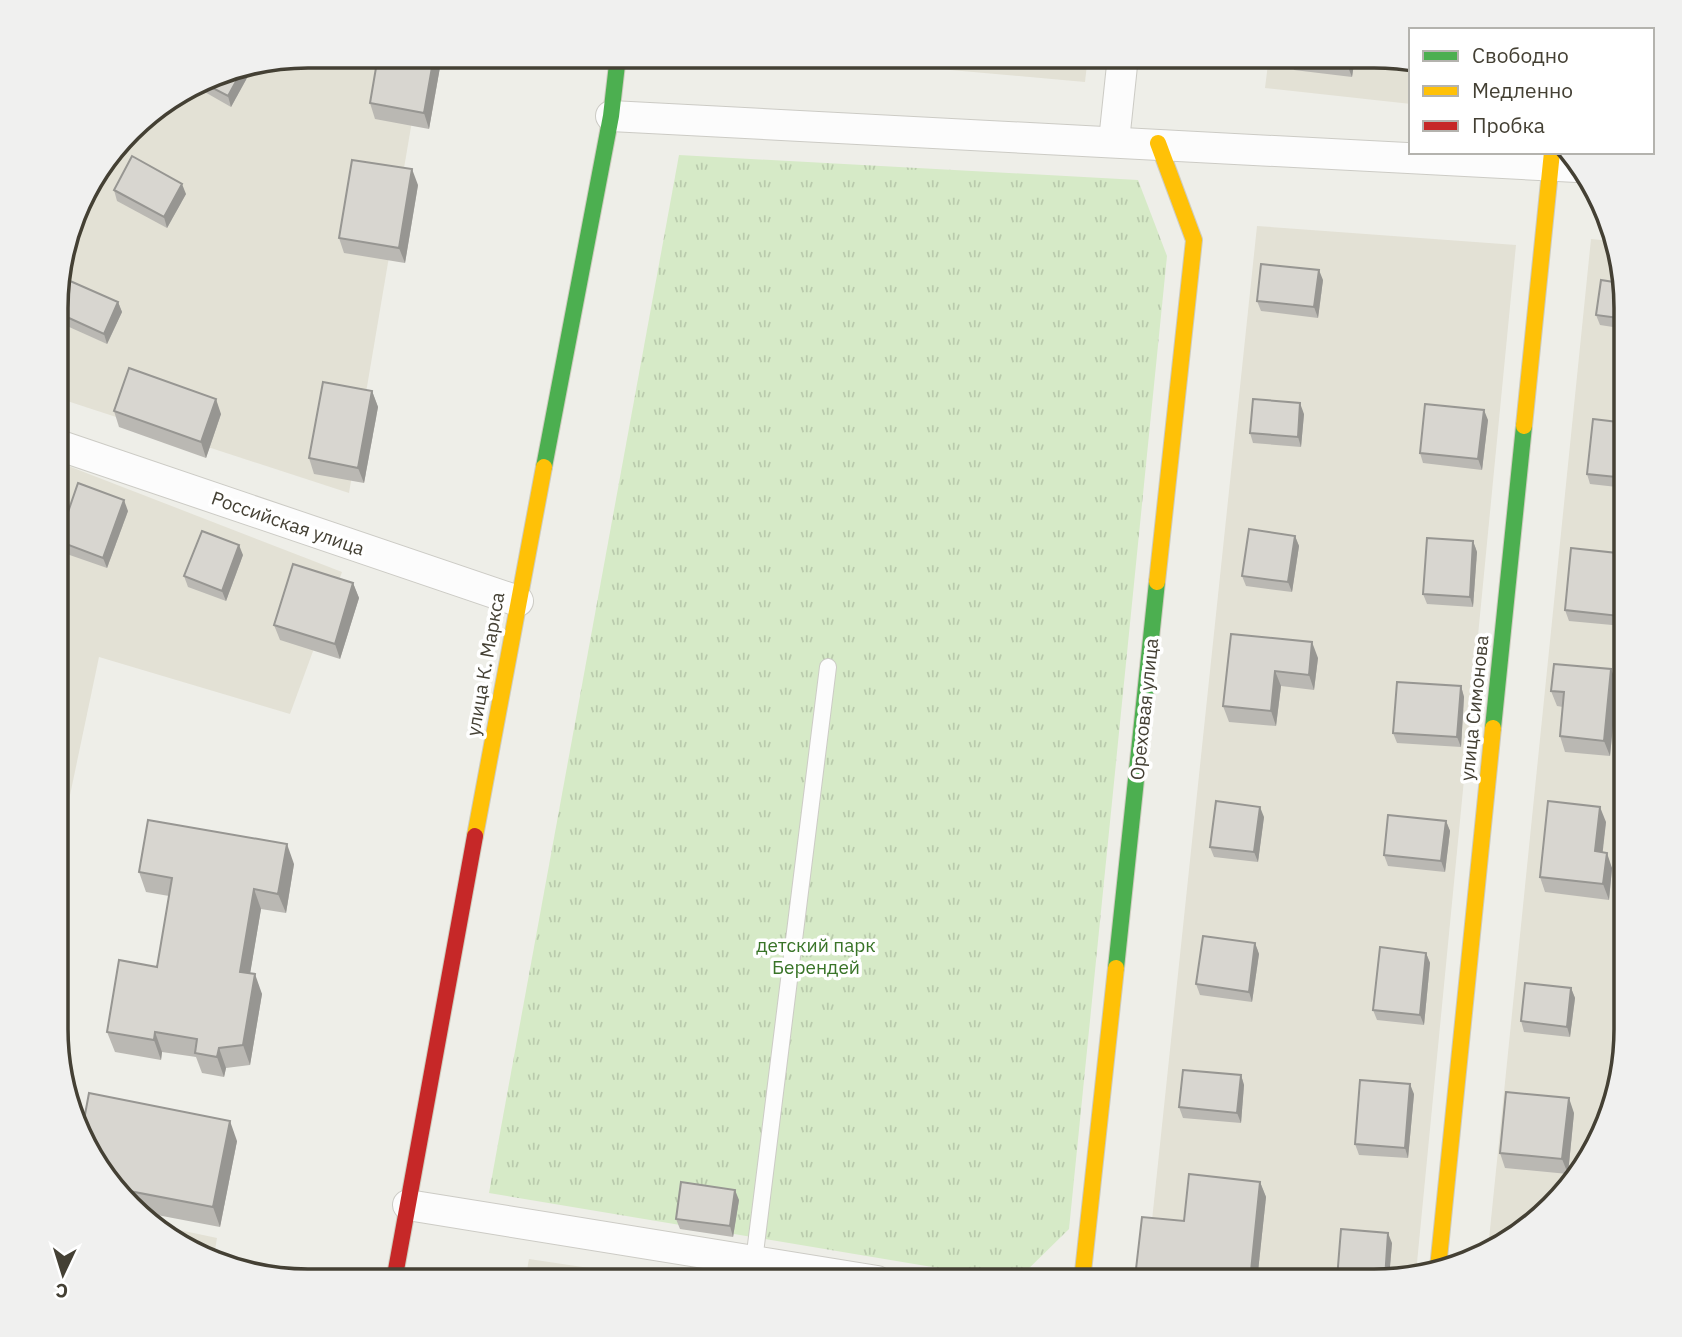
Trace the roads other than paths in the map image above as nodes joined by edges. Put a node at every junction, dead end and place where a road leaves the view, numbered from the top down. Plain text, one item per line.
1 (616, 69) edge
2 (1122, 69) edge
3 (611, 116) junction
4 (1114, 141) junction
5 (1158, 143) junction
6 (1560, 161) edge
7 (68, 448) edge
8 (517, 601) junction
9 (828, 667) dead end
10 (408, 1205) junction
11 (1439, 1260) edge
12 (754, 1261) junction
13 (396, 1268) edge
14 (800, 1268) edge
15 (1083, 1269) edge

1 - 3 street, улица К. Маркса
2 - 4 street
3 - 4 street
3 - 8 street, улица К. Маркса
4 - 5 street
5 - 6 street
5 - 15 street, Ореховая улица
6 - 11 street, улица Симонова
7 - 8 street, Российская улица
8 - 10 street, улица К. Маркса
9 - 12 lane
10 - 12 street
10 - 13 street, улица К. Маркса
12 - 14 street

